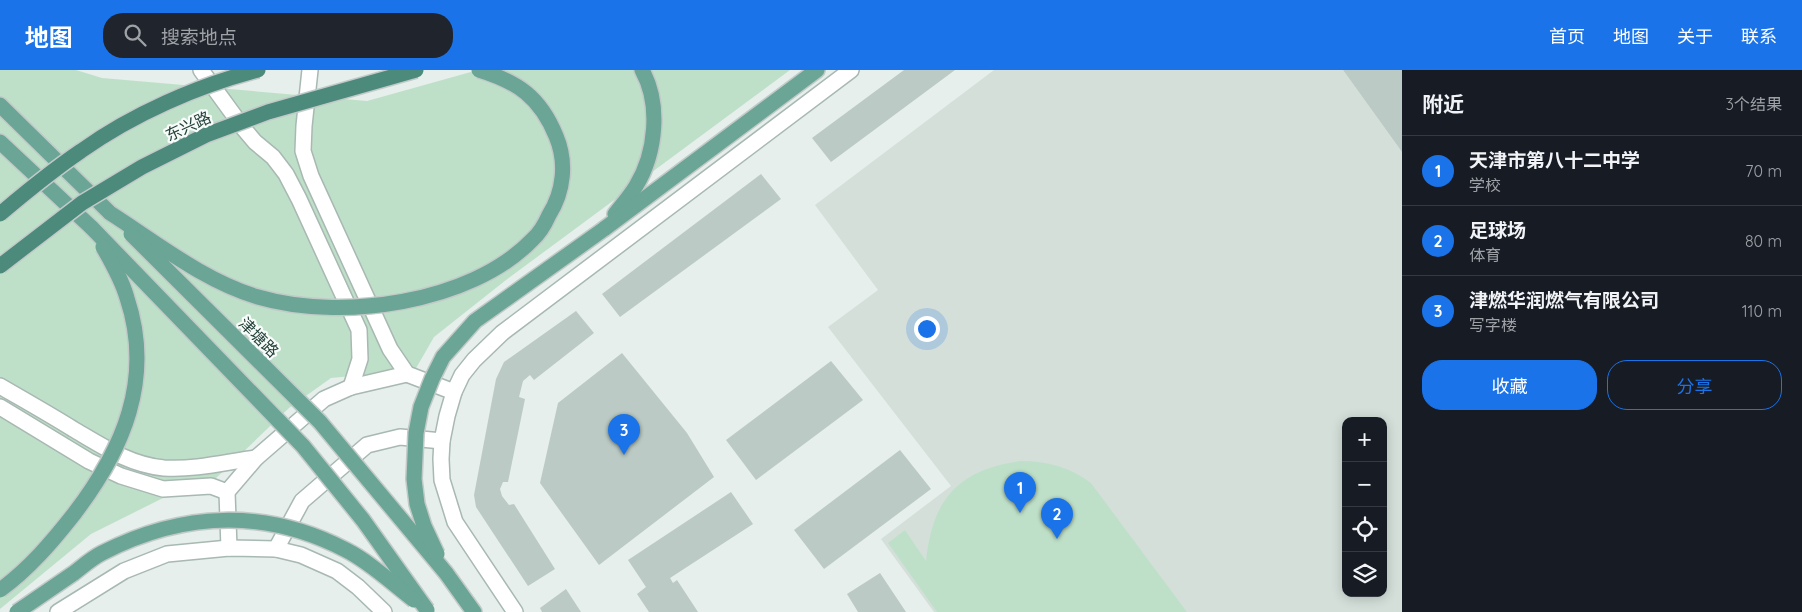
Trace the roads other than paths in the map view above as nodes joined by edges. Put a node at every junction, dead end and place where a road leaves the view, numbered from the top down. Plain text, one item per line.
1 (201, 70) edge
2 (258, 70) edge
3 (310, 70) edge
4 (416, 70) edge
5 (479, 70) edge
6 (642, 70) edge
7 (817, 70) edge
8 (851, 70) edge
9 (0, 104) edge
10 (0, 142) edge
11 (110, 213) junction
12 (0, 214) edge
13 (92, 228) junction
14 (604, 229) junction
15 (0, 266) edge
16 (406, 374) junction
17 (0, 386) edge
18 (352, 387) junction
19 (454, 392) junction
20 (0, 407) edge
21 (442, 441) junction
22 (256, 458) junction
23 (227, 492) junction
24 (229, 548) junction
25 (276, 549) junction
26 (446, 573) junction
27 (0, 590) edge
28 (428, 611) edge
29 (17, 612) edge
30 (58, 612) edge
31 (384, 612) edge
32 (474, 612) edge
33 (515, 612) edge

1 - 18 street
2 - 12 highway, 东兴路, bridge
3 - 16 street
4 - 15 highway, 东兴路, bridge
5 - 11 main road, bridge
6 - 14 main road
7 - 14 main road
8 - 19 street
9 - 11 main road, 津塘路
10 - 13 main road
11 - 26 main road, 津塘路, bridge
13 - 27 main road, bridge
13 - 28 main road, bridge
14 - 26 main road, bridge
16 - 18 street
16 - 19 street
17 - 22 street
18 - 22 street
19 - 21 street
20 - 23 street
21 - 25 street
21 - 33 street
22 - 23 street
23 - 24 street
24 - 25 street
24 - 30 street
25 - 31 street
26 - 32 main road, 津塘路
28 - 29 main road, bridge

